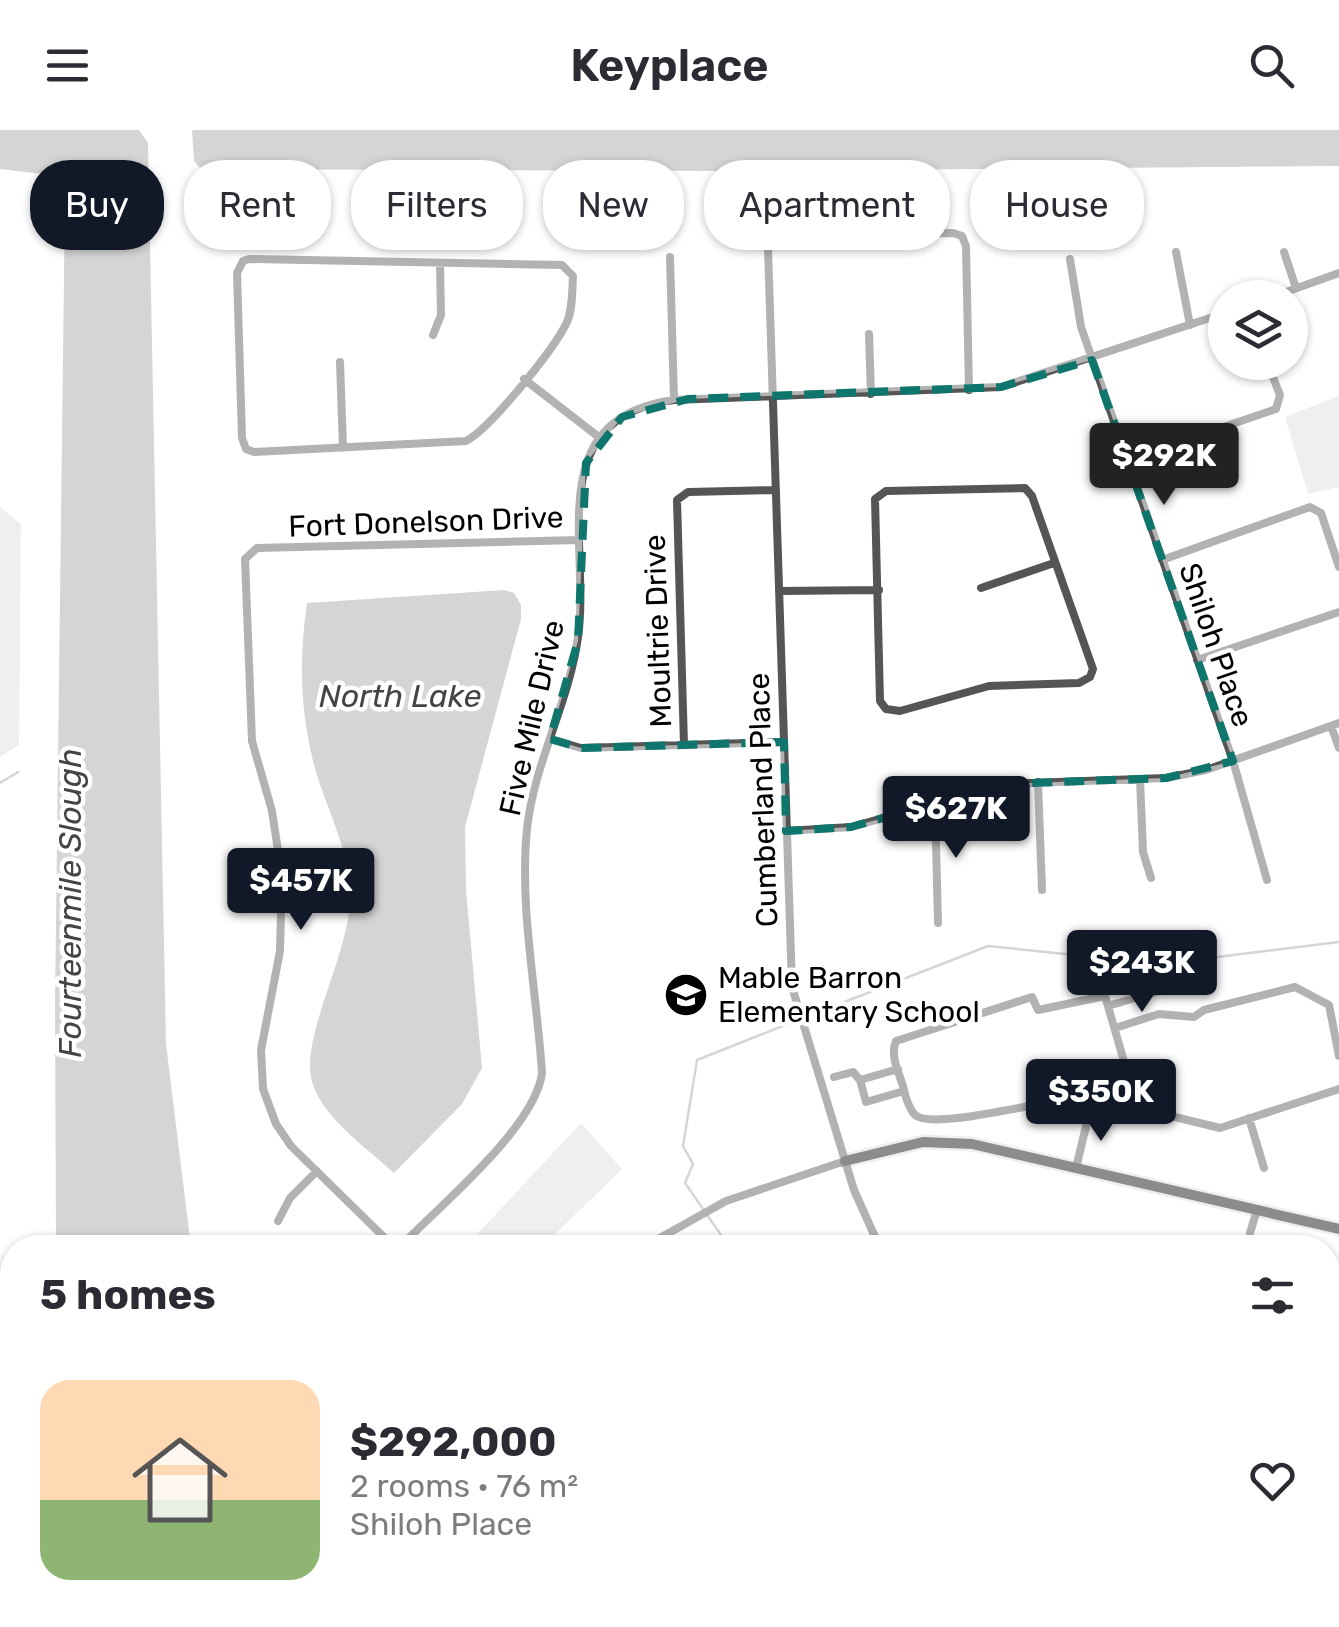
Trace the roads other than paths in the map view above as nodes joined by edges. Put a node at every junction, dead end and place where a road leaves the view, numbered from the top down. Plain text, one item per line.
1 (1176, 252) dead end
2 (1284, 252) dead end
3 (670, 257) dead end
4 (1070, 260) dead end
5 (440, 264) junction
6 (1339, 273) edge
7 (1293, 280) edge
8 (1308, 284) edge
9 (1208, 319) edge
10 (1190, 326) junction
11 (868, 334) dead end
12 (433, 335) dead end
13 (1092, 360) junction
14 (340, 362) dead end
15 (524, 379) junction
16 (1275, 380) edge
17 (969, 390) junction
18 (871, 394) junction
19 (774, 396) junction
20 (674, 400) junction
21 (600, 438) junction
22 (343, 448) junction
23 (1127, 460) junction
24 (776, 490) junction
25 (579, 540) junction
26 (1162, 560) junction
27 (1054, 563) junction
28 (1339, 566) edge
29 (981, 588) dead end
30 (879, 590) junction
31 (779, 591) junction
32 (1339, 612) edge
33 (1198, 660) junction
34 (1335, 725) edge
35 (550, 739) junction
36 (784, 742) junction
37 (684, 745) junction
38 (1339, 748) edge
39 (1233, 761) junction
40 (1140, 779) junction
41 (1038, 782) junction
42 (926, 806) junction
43 (786, 832) junction
44 (1151, 878) dead end
45 (1267, 880) dead end
46 (1042, 890) dead end
47 (938, 924) dead end
48 (1165, 989) dead end
49 (1108, 1006) junction
50 (1336, 1012) edge
51 (1115, 1028) junction
52 (1339, 1056) edge
53 (898, 1069) junction
54 (834, 1077) dead end
55 (860, 1080) junction
56 (1339, 1089) edge
57 (904, 1091) junction
58 (1092, 1097) junction
59 (1250, 1118) junction
60 (845, 1161) junction
61 (1076, 1168) junction
62 (1264, 1168) dead end
63 (317, 1171) junction
64 (1257, 1210) junction
65 (278, 1221) dead end
66 (1339, 1229) edge
67 (1250, 1233) dead end
68 (383, 1235) edge
69 (410, 1235) edge
70 (665, 1235) edge
71 (875, 1235) edge

1 - 10 street
2 - 7 street
3 - 20 street
4 - 13 street, Shiloh Place
5 - 12 street
5 - 15 street
5 - 22 street
6 - 8 street
9 - 10 street
10 - 13 street
11 - 18 street
13 - 17 street
13 - 23 street, Shiloh Place
14 - 22 street
15 - 21 street
15 - 22 street
16 - 23 street
17 - 18 street
17 - 19 street, Cumberland Place
18 - 19 street
19 - 20 street
19 - 24 street, Cumberland Place
20 - 21 street
21 - 25 street, Five Mile Drive
23 - 26 street, Shiloh Place
24 - 31 street, Cumberland Place
24 - 37 street, Moultrie Drive
25 - 35 street, Five Mile Drive
25 - 63 street, Fort Donelson Drive
26 - 28 street
26 - 33 street, Shiloh Place
27 - 29 street
27 - 30 street
27 - 30 street
30 - 31 street
31 - 36 street, Cumberland Place
32 - 33 street
33 - 39 street, Shiloh Place
34 - 38 street
34 - 39 street
35 - 37 street
35 - 69 street, Five Mile Drive
36 - 37 street
36 - 43 street, Cumberland Place
39 - 40 street
39 - 45 street, Shiloh Place
40 - 41 street
40 - 44 street
41 - 42 street
41 - 46 street
42 - 43 street
42 - 47 street
43 - 60 street, Cumberland Place
48 - 49 street
49 - 51 street
49 - 53 street
50 - 51 street
50 - 52 street
51 - 58 street
53 - 55 street
53 - 57 street
54 - 55 street
55 - 57 street
56 - 59 street
57 - 58 street
58 - 59 street
58 - 61 street
59 - 62 street
60 - 61 main road
60 - 70 street
60 - 71 street, Cumberland Place
61 - 64 main road
63 - 65 street
63 - 68 street
64 - 66 main road
64 - 67 street

